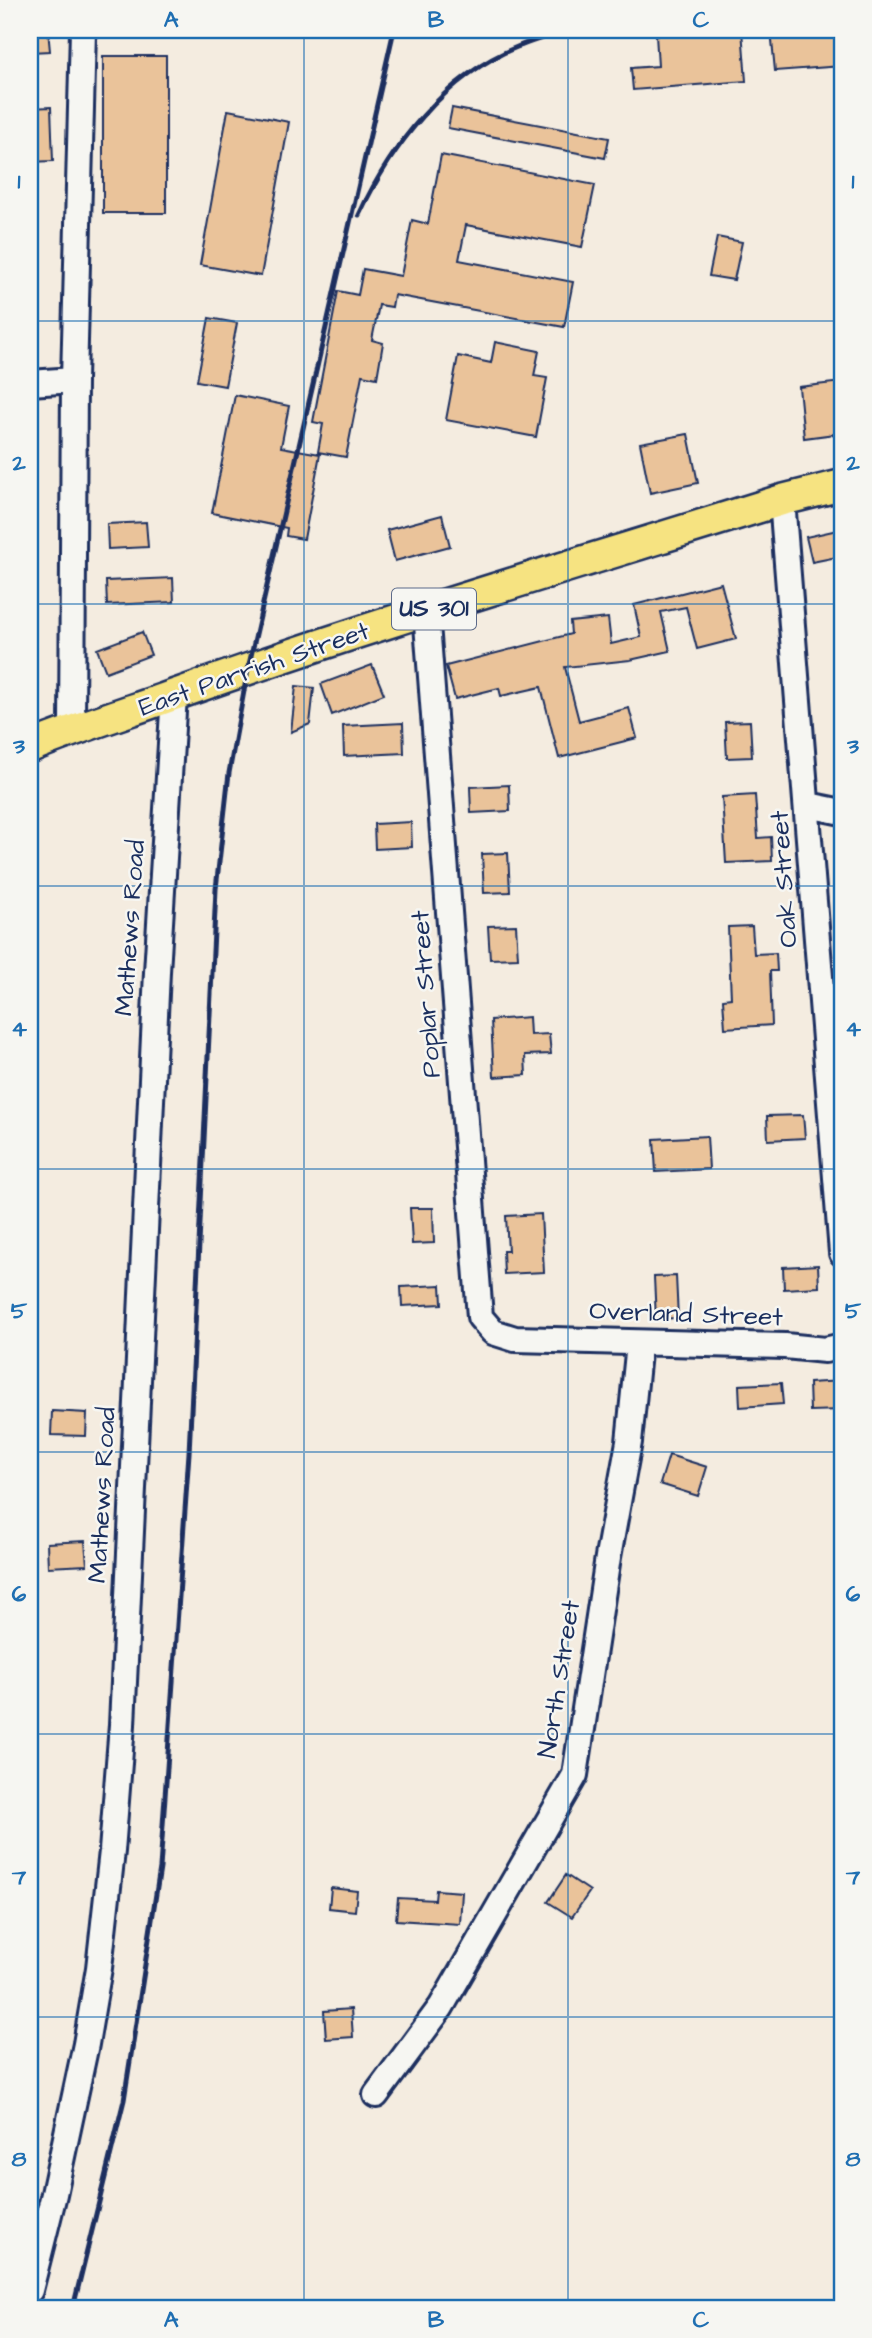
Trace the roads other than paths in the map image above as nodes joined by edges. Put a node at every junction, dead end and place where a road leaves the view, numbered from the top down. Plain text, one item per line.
1 (83, 30) edge
2 (74, 380) junction
3 (30, 383) edge
4 (842, 485) edge
5 (782, 500) junction
6 (426, 611) junction
7 (174, 695) junction
8 (72, 730) junction
9 (30, 747) edge
10 (808, 805) junction
11 (842, 812) edge
12 (842, 1253) edge
13 (527, 1339) joint
14 (639, 1343) junction
15 (842, 1346) edge
16 (376, 2095) dead end
17 (30, 2290) edge

1 - 2 street
2 - 3 street
2 - 8 street
4 - 5 main road, East Parrish Street / US 301
5 - 6 main road, East Parrish Street / US 301
5 - 10 street, Oak Street
6 - 7 main road, East Parrish Street / US 301
6 - 13 street, Poplar Street
7 - 8 main road, East Parrish Street / US 301
7 - 17 street, Mathews Road
8 - 9 main road, East Parrish Street / US 301
10 - 11 street
10 - 12 street, Oak Street
13 - 14 street, Overland Street
14 - 15 street, Overland Street
14 - 16 street, North Street

